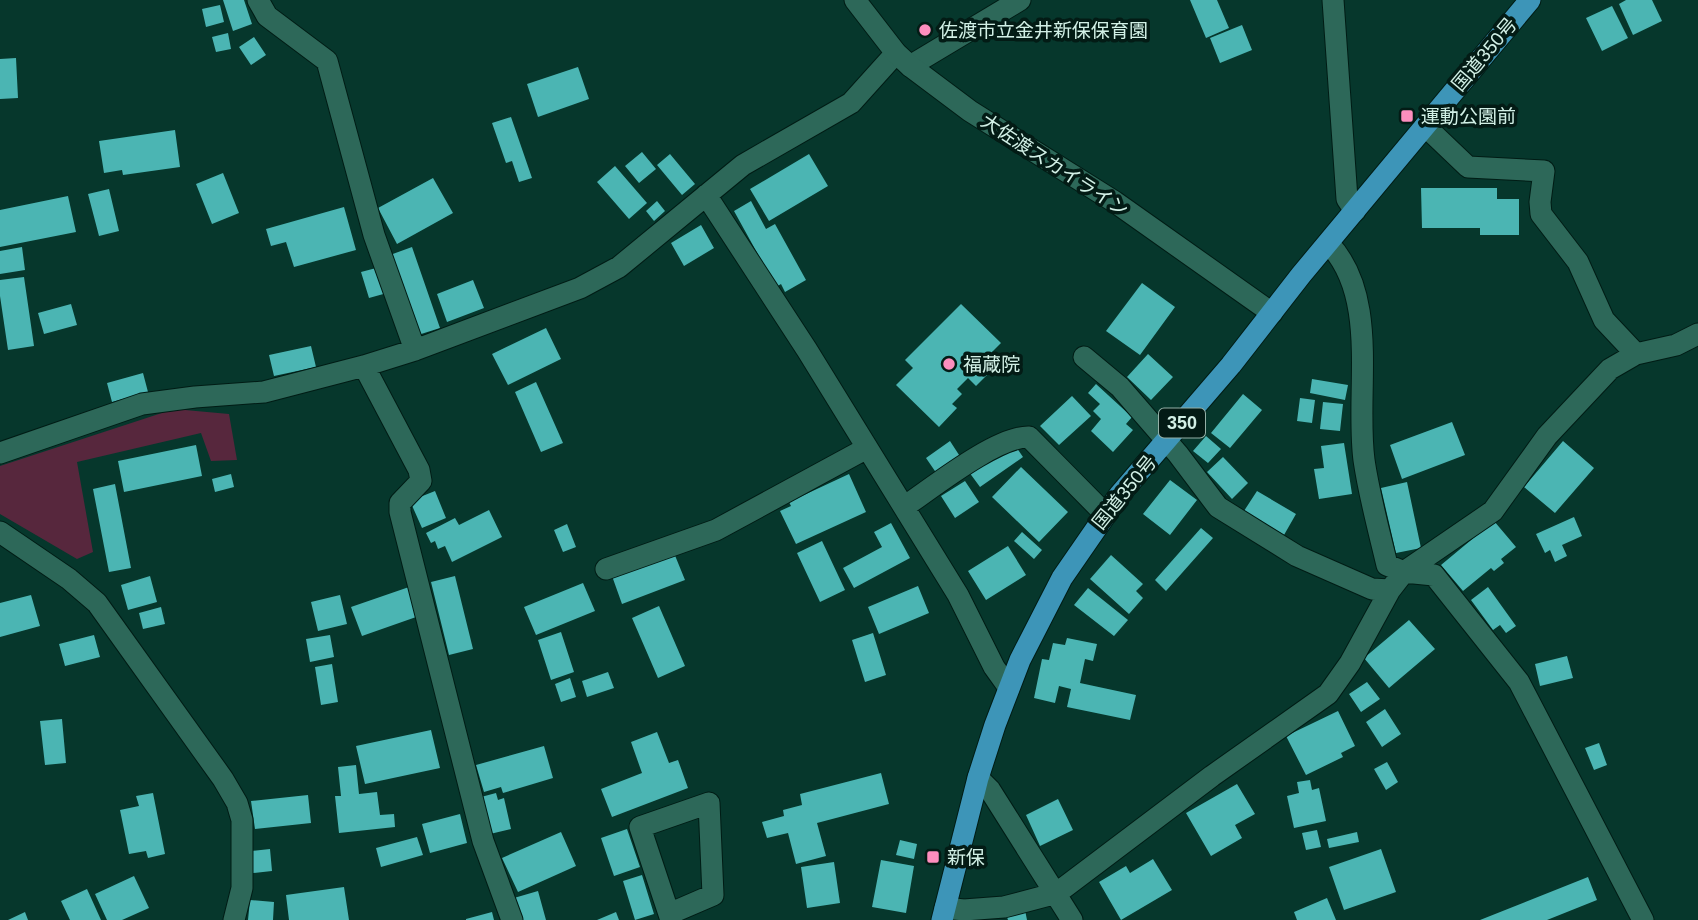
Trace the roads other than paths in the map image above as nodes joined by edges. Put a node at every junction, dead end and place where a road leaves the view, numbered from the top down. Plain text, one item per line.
1 (258, 0) edge
2 (855, 0) edge
3 (1020, 0) edge
4 (1333, 0) edge
5 (1530, 0) edge
6 (903, 60) junction
7 (1424, 126) junction
8 (706, 195) junction
9 (1355, 211) junction
10 (1329, 244) junction
11 (1272, 313) junction
12 (1698, 334) edge
13 (415, 350) junction
14 (1636, 354) junction
15 (1084, 357) dead end
16 (364, 366) junction
17 (1166, 441) junction
18 (867, 447) junction
19 (0, 453) edge
20 (904, 507) junction
21 (1105, 514) junction
22 (0, 532) edge
23 (606, 569) dead end
24 (1404, 572) junction
25 (1390, 590) junction
26 (1009, 688) junction
27 (978, 778) junction
28 (1057, 893) junction
29 (944, 914) edge
30 (670, 917) edge
31 (234, 920) edge
32 (512, 920) edge
33 (1072, 920) edge
34 (1643, 920) edge

1 - 13 street
2 - 6 street, 大佐渡スカイライン
3 - 6 street
4 - 9 street
5 - 7 highway, 国道350号 / 350
6 - 8 street
6 - 11 street, 大佐渡スカイライン
7 - 9 highway, 国道350号 / 350
7 - 14 street
8 - 13 street
8 - 18 street
9 - 10 highway, 国道350号 / 350
10 - 11 highway, 国道350号 / 350
10 - 24 street
11 - 17 highway, 国道350号 / 350
12 - 14 street
13 - 16 street
14 - 24 street
15 - 17 street
16 - 19 street
16 - 32 street
17 - 21 highway, 国道350号 / 350
17 - 25 street
18 - 20 street
18 - 23 street
20 - 21 street
20 - 26 street
21 - 26 highway, 国道350号 / 350
22 - 31 street
24 - 25 street
24 - 34 street
25 - 28 street
26 - 27 highway, 国道350号 / 350
27 - 28 street
27 - 29 highway, 国道350号 / 350
28 - 29 street
28 - 33 street
30 - 30 street

